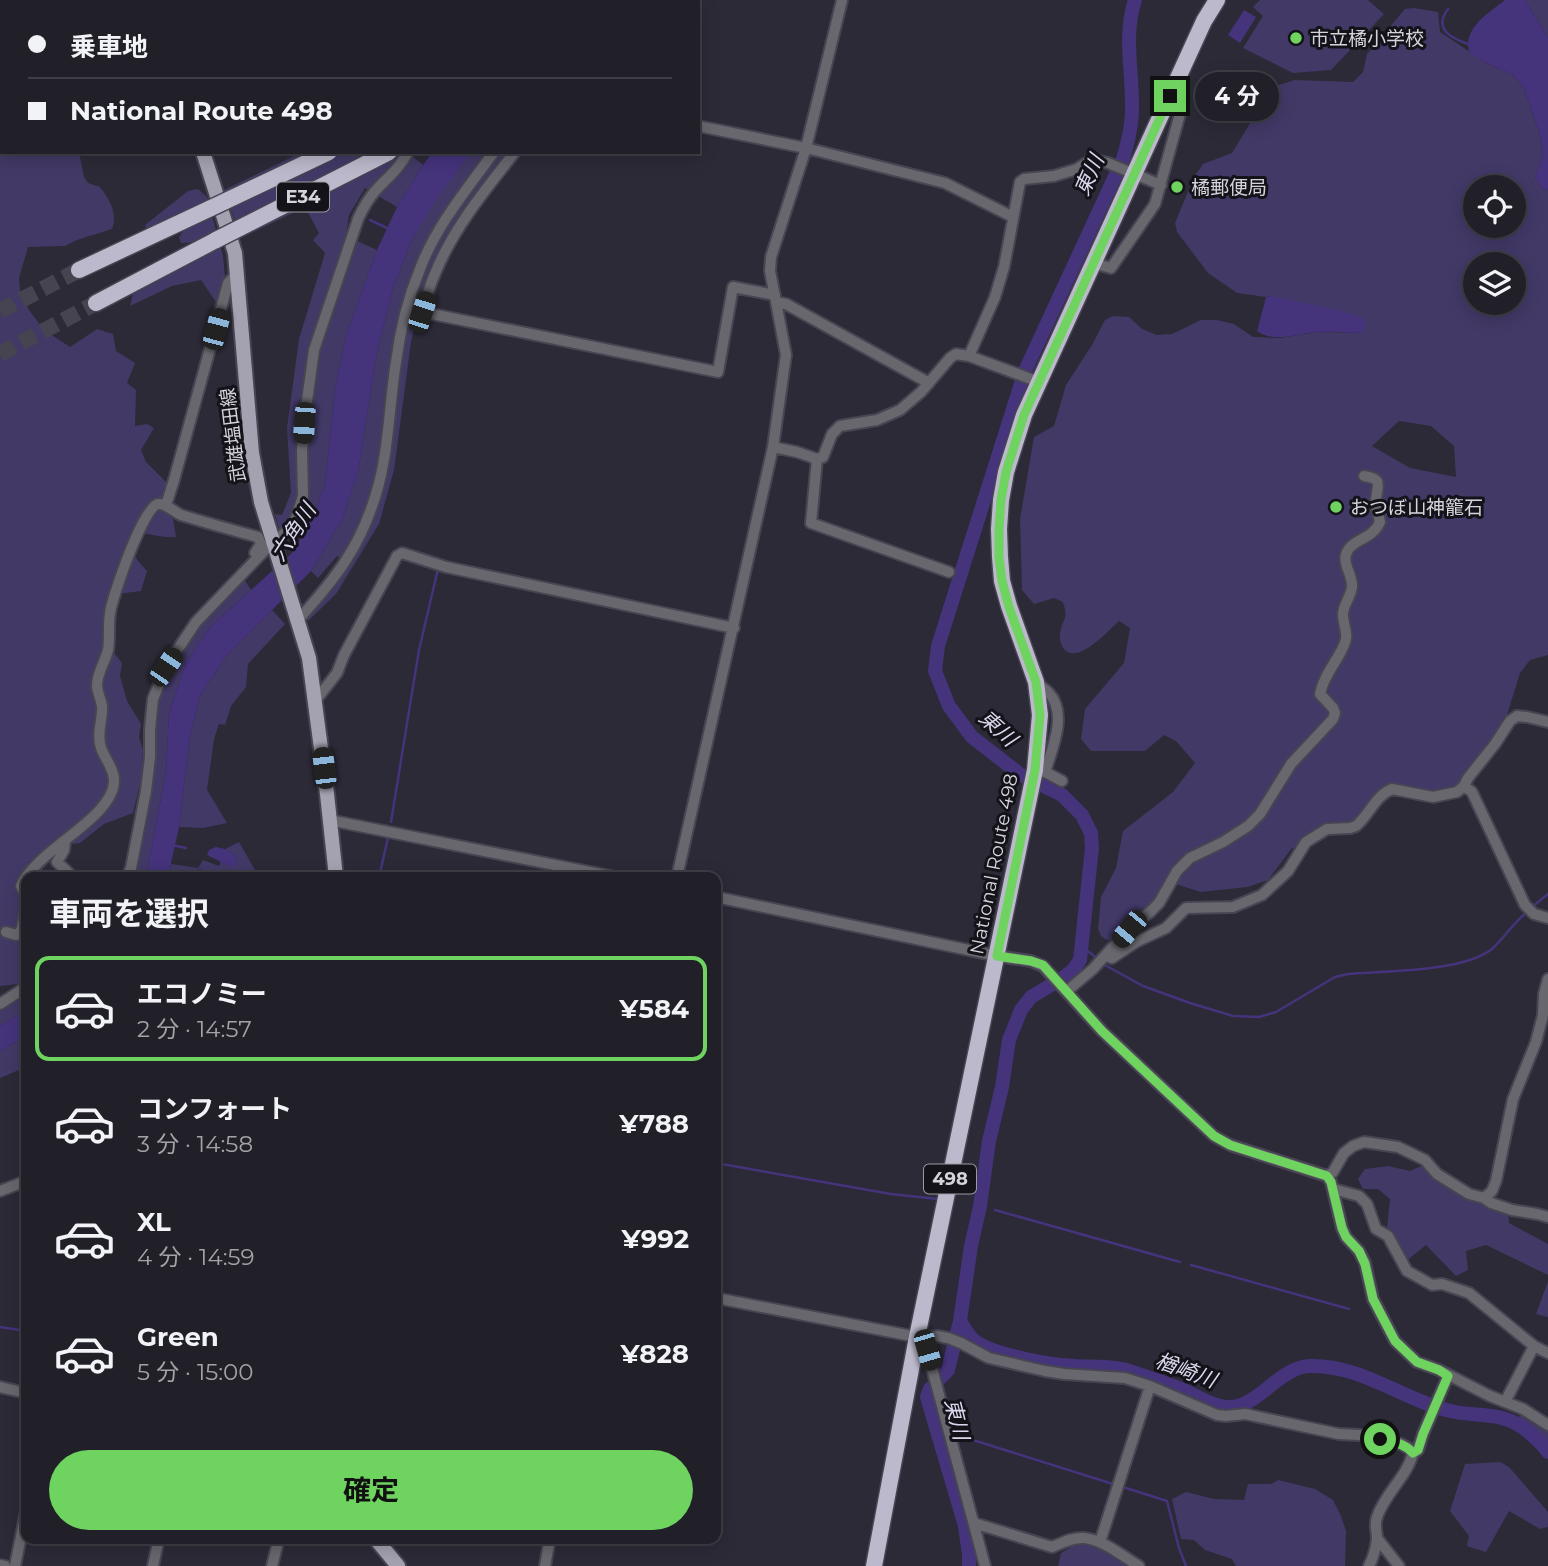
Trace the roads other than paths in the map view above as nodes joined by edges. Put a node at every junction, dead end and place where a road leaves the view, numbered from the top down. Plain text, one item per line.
1 (842, 0) edge
2 (1217, 0) edge
3 (1170, 96) junction
4 (700, 126) edge
5 (806, 148) junction
6 (204, 154) edge
7 (326, 154) edge
8 (385, 154) edge
9 (407, 154) edge
10 (494, 154) edge
11 (513, 154) edge
12 (1130, 173) junction
13 (1161, 185) junction
14 (1013, 217) junction
15 (1093, 263) junction
16 (79, 270) tunnel mouth
17 (237, 274) junction
18 (776, 298) junction
19 (96, 303) tunnel mouth
20 (222, 307) junction
21 (240, 308) junction
22 (969, 356) junction
23 (1035, 381) junction
24 (929, 383) junction
25 (773, 447) junction
26 (817, 459) junction
27 (1364, 476) dead end
28 (166, 506) junction
29 (274, 546) junction
30 (249, 567) junction
31 (949, 572) dead end
32 (297, 618) junction
33 (734, 628) junction
34 (316, 700) junction
35 (1548, 722) edge
36 (1040, 771) junction
37 (1062, 781) dead end
38 (1464, 786) junction
39 (330, 820) junction
40 (65, 841) junction
41 (29, 872) edge
42 (68, 872) edge
43 (129, 872) edge
44 (335, 872) edge
45 (590, 872) edge
46 (678, 872) edge
47 (721, 898) edge
48 (1548, 918) edge
49 (21, 928) edge
50 (6, 932) dead end
51 (997, 956) junction
52 (1106, 956) junction
53 (1548, 979) edge
54 (1065, 989) junction
55 (21, 990) edge
56 (0, 1004) edge
57 (1327, 1176) junction
58 (21, 1183) edge
59 (1333, 1189) junction
60 (0, 1191) edge
61 (1484, 1199) junction
62 (1548, 1217) edge
63 (721, 1299) edge
64 (921, 1337) junction
65 (1534, 1346) junction
66 (1548, 1353) edge
67 (1448, 1376) junction
68 (1150, 1386) junction
69 (0, 1387) edge
70 (21, 1393) edge
71 (1505, 1402) junction
72 (1548, 1425) edge
73 (1413, 1453) junction
74 (974, 1523) junction
75 (21, 1537) edge
76 (1377, 1538) junction
77 (1100, 1542) junction
78 (158, 1544) edge
79 (278, 1544) edge
80 (380, 1544) edge
81 (549, 1544) edge
82 (15, 1566) edge
83 (153, 1566) edge
84 (272, 1566) edge
85 (398, 1566) edge
86 (545, 1566) edge
87 (874, 1566) edge
88 (985, 1566) edge
89 (1139, 1566) edge
90 (1369, 1566) edge
91 (1399, 1566) edge

1 - 5 street
2 - 3 highway, National Route 498 / 498
3 - 12 highway, National Route 498 / 498
3 - 13 street
4 - 5 street
5 - 14 street
5 - 18 street
6 - 17 main road, 武雄塩田線
7 - 16 highway, E34, bridge
8 - 19 highway, E34, bridge
9 - 29 street
10 - 32 street
11 - 18 street
12 - 13 street
12 - 14 street
12 - 15 highway, National Route 498 / 498
13 - 15 street
14 - 22 street
15 - 23 highway, National Route 498 / 498
17 - 20 street
17 - 21 main road, 武雄塩田線
18 - 24 street
18 - 25 street
20 - 21 street
20 - 28 street
21 - 29 main road, 武雄塩田線
22 - 23 street
22 - 24 street
23 - 36 highway, National Route 498 / 498
24 - 26 street
25 - 26 street
25 - 33 street
26 - 31 street
27 - 52 street
28 - 30 street
28 - 40 street
29 - 30 street
29 - 32 main road, 武雄塩田線
30 - 43 street
32 - 34 main road, 武雄塩田線
33 - 34 street
33 - 46 street
34 - 39 main road, 武雄塩田線
35 - 38 street
36 - 37 street
36 - 51 highway, National Route 498 / 498
38 - 48 street
38 - 52 street
39 - 44 main road, 武雄塩田線
39 - 45 street
40 - 41 street
40 - 42 street
47 - 51 street
49 - 50 street
51 - 54 street
51 - 64 highway, National Route 498 / 498
52 - 54 street
53 - 61 street
54 - 57 street
55 - 56 street
57 - 59 street
57 - 61 street
58 - 60 street
59 - 65 street
59 - 67 street
61 - 62 street
63 - 64 street
64 - 68 street
64 - 74 street
64 - 87 highway, National Route 498 / 498
65 - 66 street
65 - 71 street
67 - 71 street
67 - 73 street
68 - 73 street
68 - 77 street
69 - 70 street
71 - 72 street
73 - 76 street
74 - 77 street
74 - 88 street
75 - 82 street
76 - 90 street
76 - 91 street
77 - 89 street
78 - 83 street
79 - 84 street
80 - 85 main road
81 - 86 street

